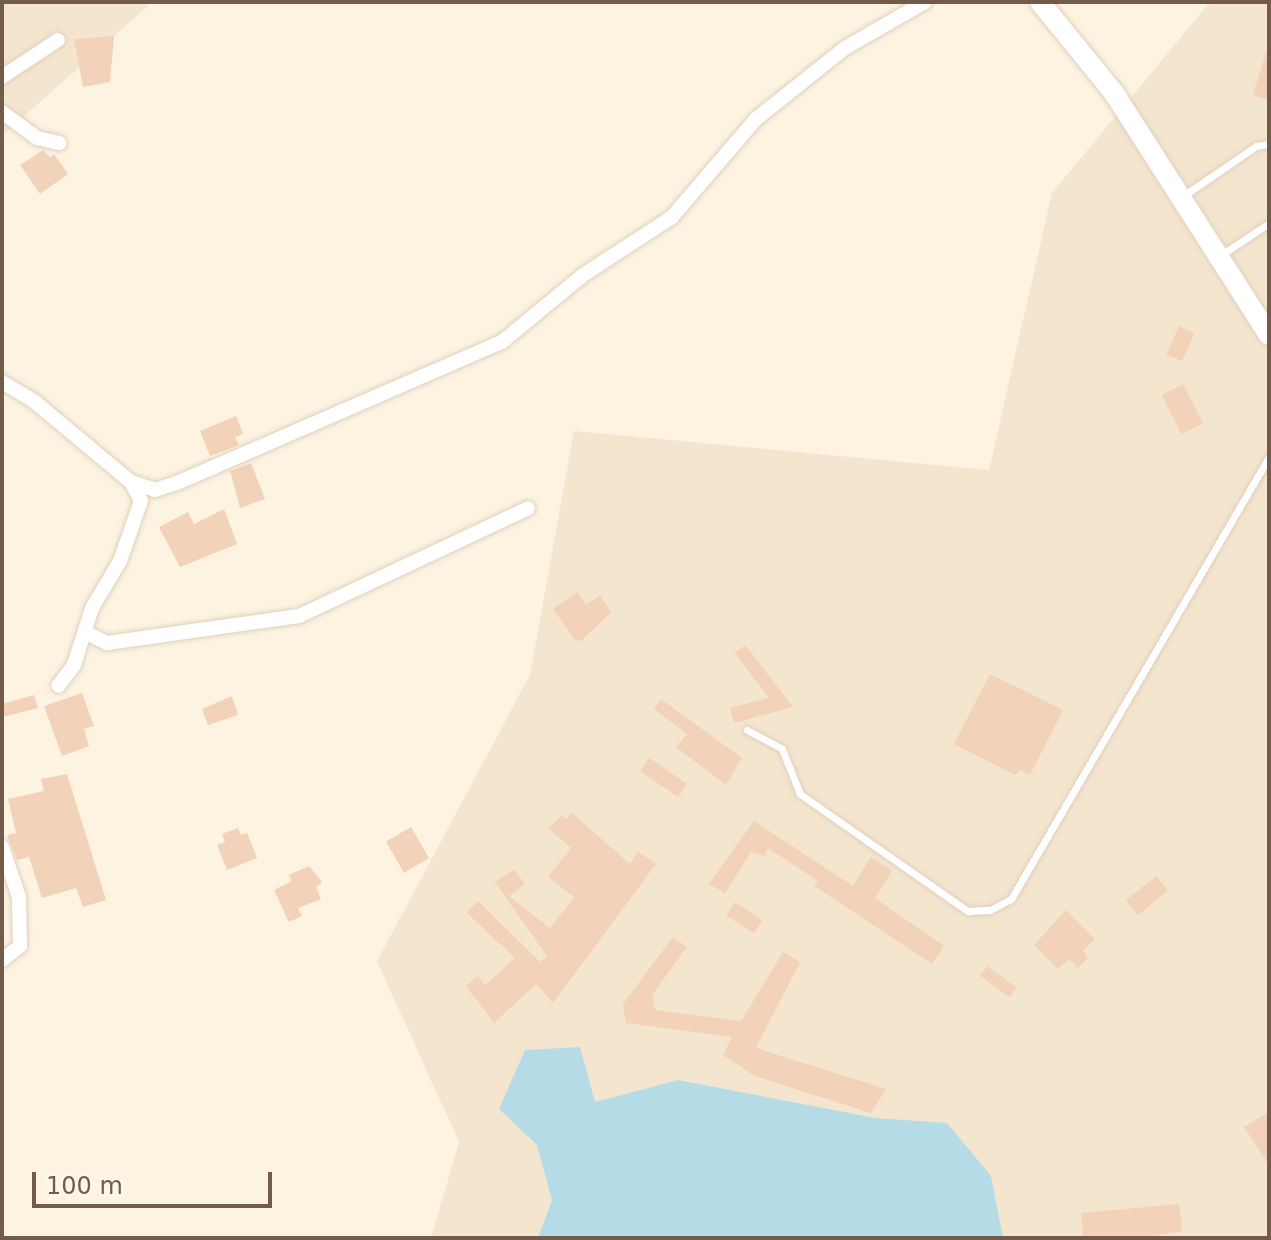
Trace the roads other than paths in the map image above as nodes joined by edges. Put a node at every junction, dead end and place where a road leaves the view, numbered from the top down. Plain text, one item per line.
1 (925, 2) edge
2 (1040, 2) edge
3 (58, 40) dead end
4 (2, 77) edge
5 (2, 112) edge
6 (59, 143) dead end
7 (1269, 144) edge
8 (1182, 197) junction
9 (1269, 223) edge
10 (1219, 256) junction
11 (1269, 335) edge
12 (2, 382) edge
13 (1269, 457) edge
14 (131, 482) junction
15 (528, 508) dead end
16 (87, 633) junction
17 (58, 686) dead end
18 (747, 730) dead end
19 (2, 847) edge
20 (2, 960) edge

1 - 14 street
2 - 8 main road
3 - 4 street
5 - 6 street
7 - 8 lane
8 - 10 main road
9 - 10 lane
10 - 11 main road
12 - 14 street
13 - 18 lane
14 - 16 street
15 - 16 street
16 - 17 street
19 - 20 street

